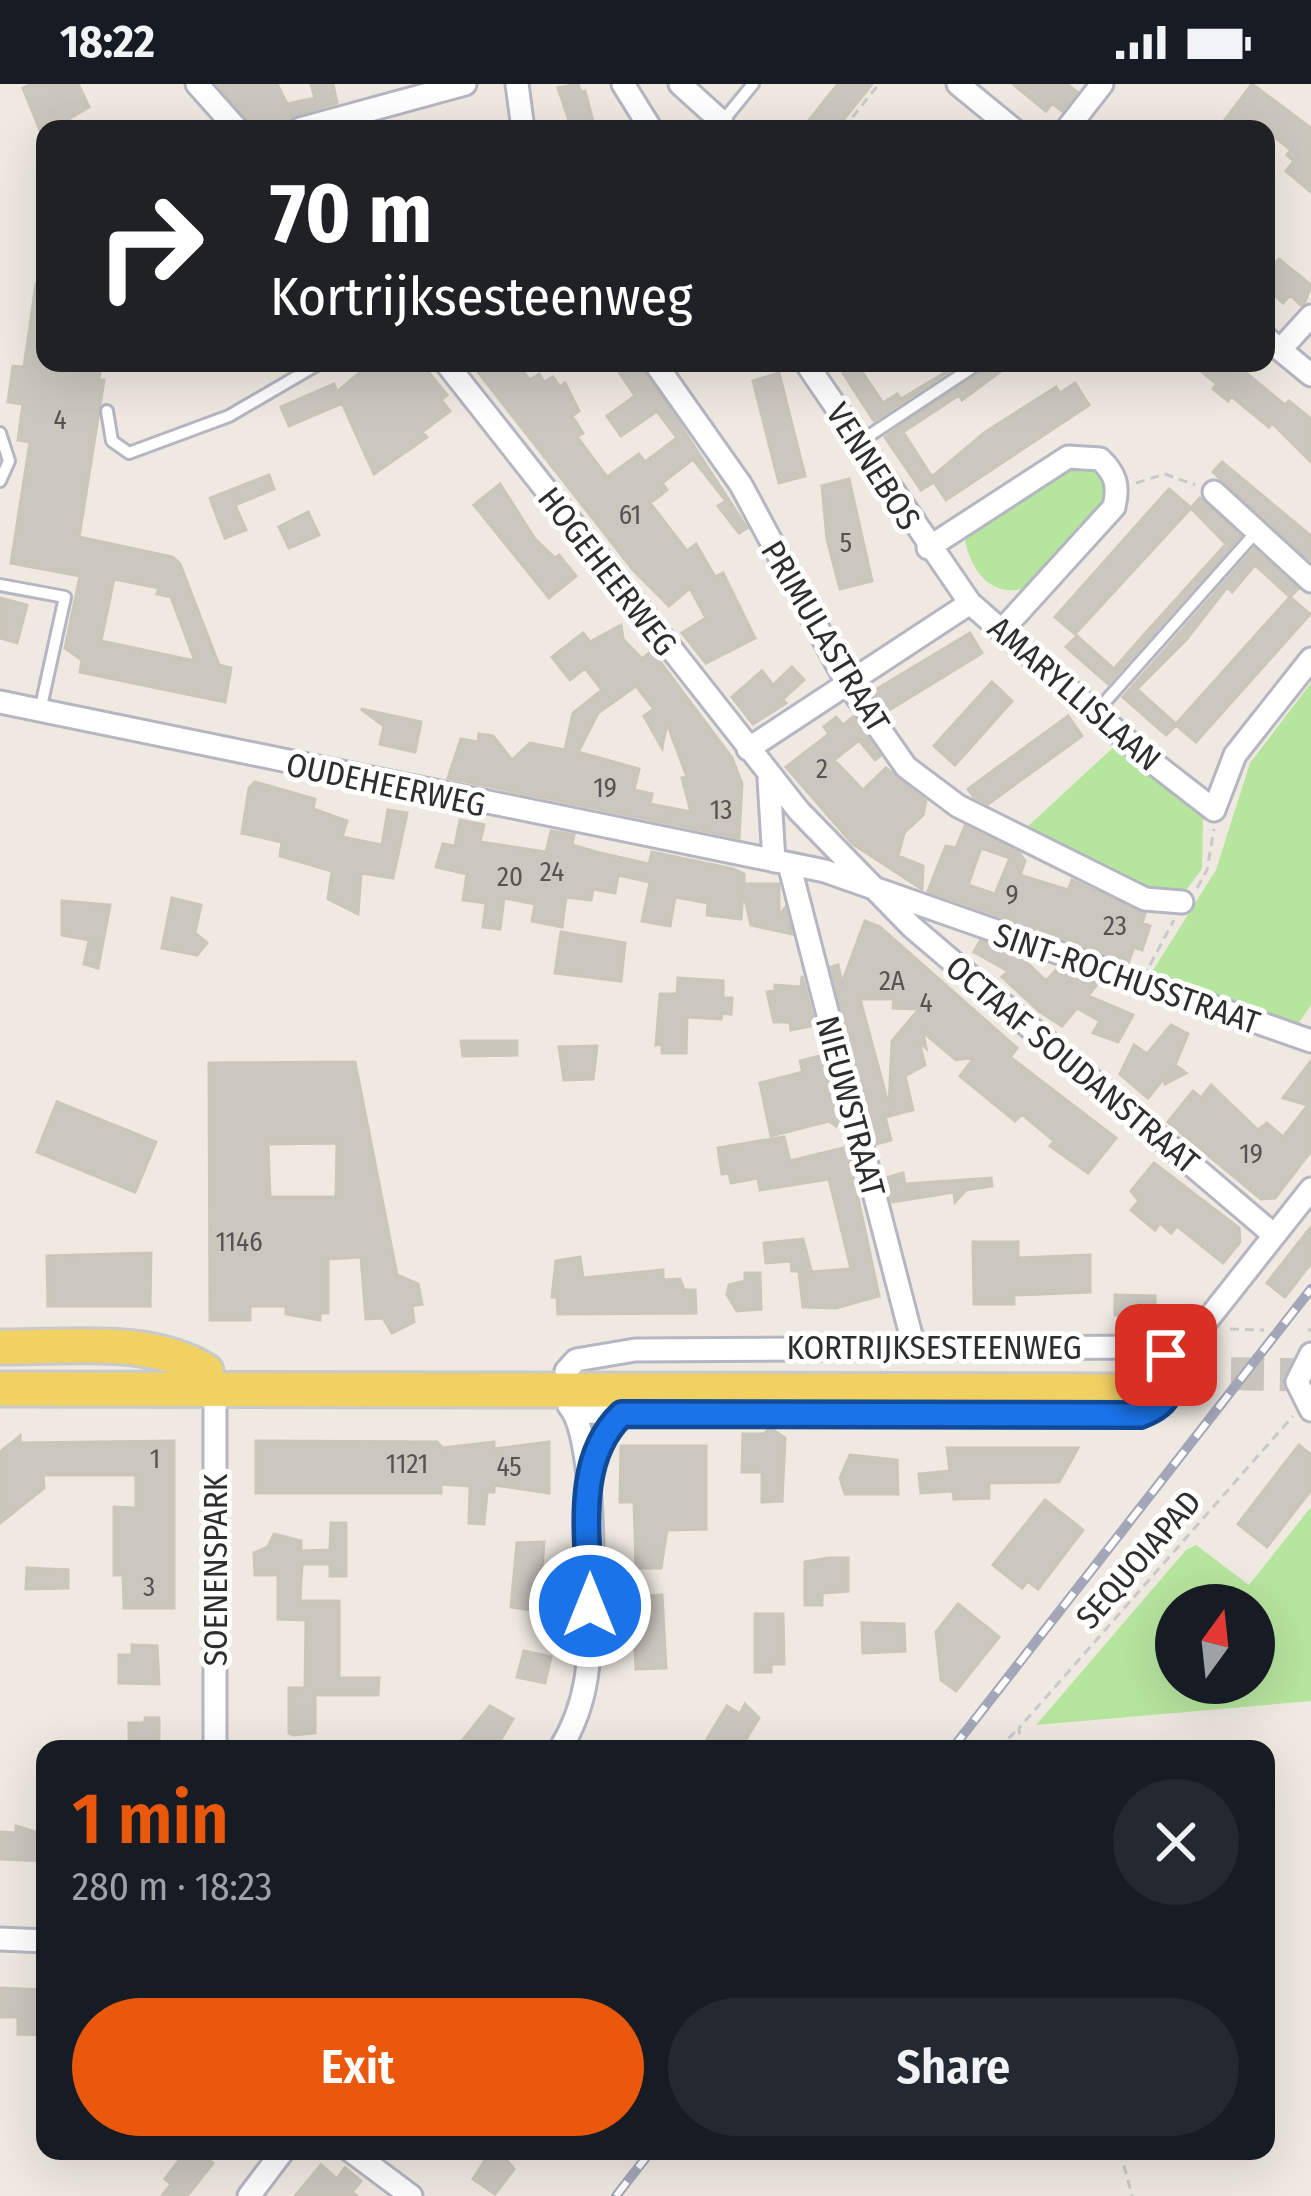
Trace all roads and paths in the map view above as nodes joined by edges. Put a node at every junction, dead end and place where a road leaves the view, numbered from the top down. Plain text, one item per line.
1 (197, 84) edge
2 (465, 84) edge
3 (517, 84) edge
4 (623, 84) edge
5 (680, 84) edge
6 (753, 84) edge
7 (879, 84) edge
8 (958, 84) edge
9 (1102, 84) edge
10 (229, 120) edge
11 (333, 120) edge
12 (522, 120) edge
13 (645, 120) edge
14 (716, 120) edge
15 (728, 120) edge
16 (850, 120) edge
17 (1002, 120) edge
18 (1074, 120) edge
19 (1311, 316) edge
20 (1275, 343) edge
21 (1275, 346) edge
22 (305, 372) edge
23 (453, 372) edge
24 (661, 372) edge
25 (812, 372) edge
26 (965, 372) edge
27 (1311, 375) edge
28 (107, 410) dead end
29 (0, 433) edge
30 (858, 443) junction
31 (0, 481) edge
32 (1118, 488) junction
33 (1214, 492) joint
34 (1257, 531) junction
35 (928, 548) junction
36 (943, 568) joint
37 (1311, 581) edge
38 (0, 585) edge
39 (970, 602) junction
40 (1004, 628) junction
41 (1311, 659) edge
42 (846, 681) junction
43 (0, 702) edge
44 (40, 711) junction
45 (1096, 712) junction
46 (748, 749) junction
47 (769, 779) junction
48 (799, 812) junction
49 (772, 820) junction
50 (835, 848) junction
51 (781, 863) junction
52 (825, 871) junction
53 (875, 889) junction
54 (1182, 902) dead end
55 (1311, 1041) edge
56 (1311, 1189) edge
57 (1274, 1235) junction
58 (1233, 1329) dead end
59 (1264, 1330) dead end
60 (0, 1347) edge
61 (914, 1347) junction
62 (1311, 1354) edge
63 (1166, 1355) junction
64 (571, 1366) junction
65 (0, 1370) edge
66 (210, 1381) junction
67 (0, 1389) edge
68 (527, 1390) junction
69 (1309, 1409) edge
70 (574, 1412) junction
71 (622, 1414) junction
72 (590, 1460) junction
73 (1019, 1728) junction
74 (215, 1740) edge
75 (563, 1740) edge
76 (1007, 1740) edge
77 (1021, 1740) edge
78 (0, 1939) edge
79 (36, 1941) edge
80 (276, 2160) edge
81 (363, 2160) edge
82 (1122, 2160) edge
83 (249, 2196) edge
84 (411, 2196) edge
85 (1132, 2196) edge

1 - 10 street
2 - 11 street
3 - 12 street
4 - 13 street
5 - 14 street
6 - 15 lane
7 - 16 path
8 - 17 street
9 - 18 street
19 - 20 street
21 - 27 street
22 - 28 lane
23 - 46 street, HOGEHEERWEG
24 - 42 street, PRIMULASTRAAT
25 - 30 street, VENNEBOS
26 - 30 lane
29 - 31 lane
30 - 35 street, VENNEBOS
32 - 33 path
32 - 35 street
32 - 40 street
33 - 34 street
34 - 37 street
34 - 45 lane
35 - 36 street, VENNEBOS
36 - 39 street, AMARYLLISLAAN
38 - 44 lane
39 - 40 street, AMARYLLISLAAN
39 - 42 street
40 - 45 street, AMARYLLISLAAN
41 - 45 street, AMARYLLISLAAN
42 - 46 street
42 - 54 street, PRIMULASTRAAT
43 - 44 street, OUDEHEERWEG
44 - 51 street, OUDEHEERWEG
46 - 47 street, HOGEHEERWEG
47 - 48 street, HOGEHEERWEG
47 - 49 street, NIEUWSTRAAT
48 - 49 lane
48 - 50 street, HOGEHEERWEG
49 - 51 street, NIEUWSTRAAT
50 - 52 lane
50 - 53 street, OCTAAF SOUDANSTRAAT
51 - 52 street, OUDEHEERWEG
51 - 61 street, NIEUWSTRAAT
52 - 53 street, SINT-ROCHUSSTRAAT
53 - 55 street, SINT-ROCHUSSTRAAT
53 - 57 street, OCTAAF SOUDANSTRAAT
56 - 57 street
57 - 63 street
58 - 59 path
60 - 66 main road, KORTRIJKSESTEENWEG
61 - 63 street, KORTRIJKSESTEENWEG
61 - 64 street, KORTRIJKSESTEENWEG
62 - 69 street
63 - 71 street, KORTRIJKSESTEENWEG
64 - 66 main road, KORTRIJKSESTEENWEG
64 - 68 main road, KORTRIJKSESTEENWEG
65 - 66 main road, KORTRIJKSESTEENWEG
66 - 67 main road, KORTRIJKSESTEENWEG
66 - 68 main road, KORTRIJKSESTEENWEG
66 - 74 street, SOENENSPARK
68 - 70 street
69 - 73 path, SEQUOIAPAD
70 - 71 street, KORTRIJKSESTEENWEG
70 - 72 street
71 - 72 street
72 - 75 street
73 - 76 path, SEQUOIAPAD
73 - 77 path
78 - 79 street
80 - 83 street
81 - 84 street
82 - 85 path

